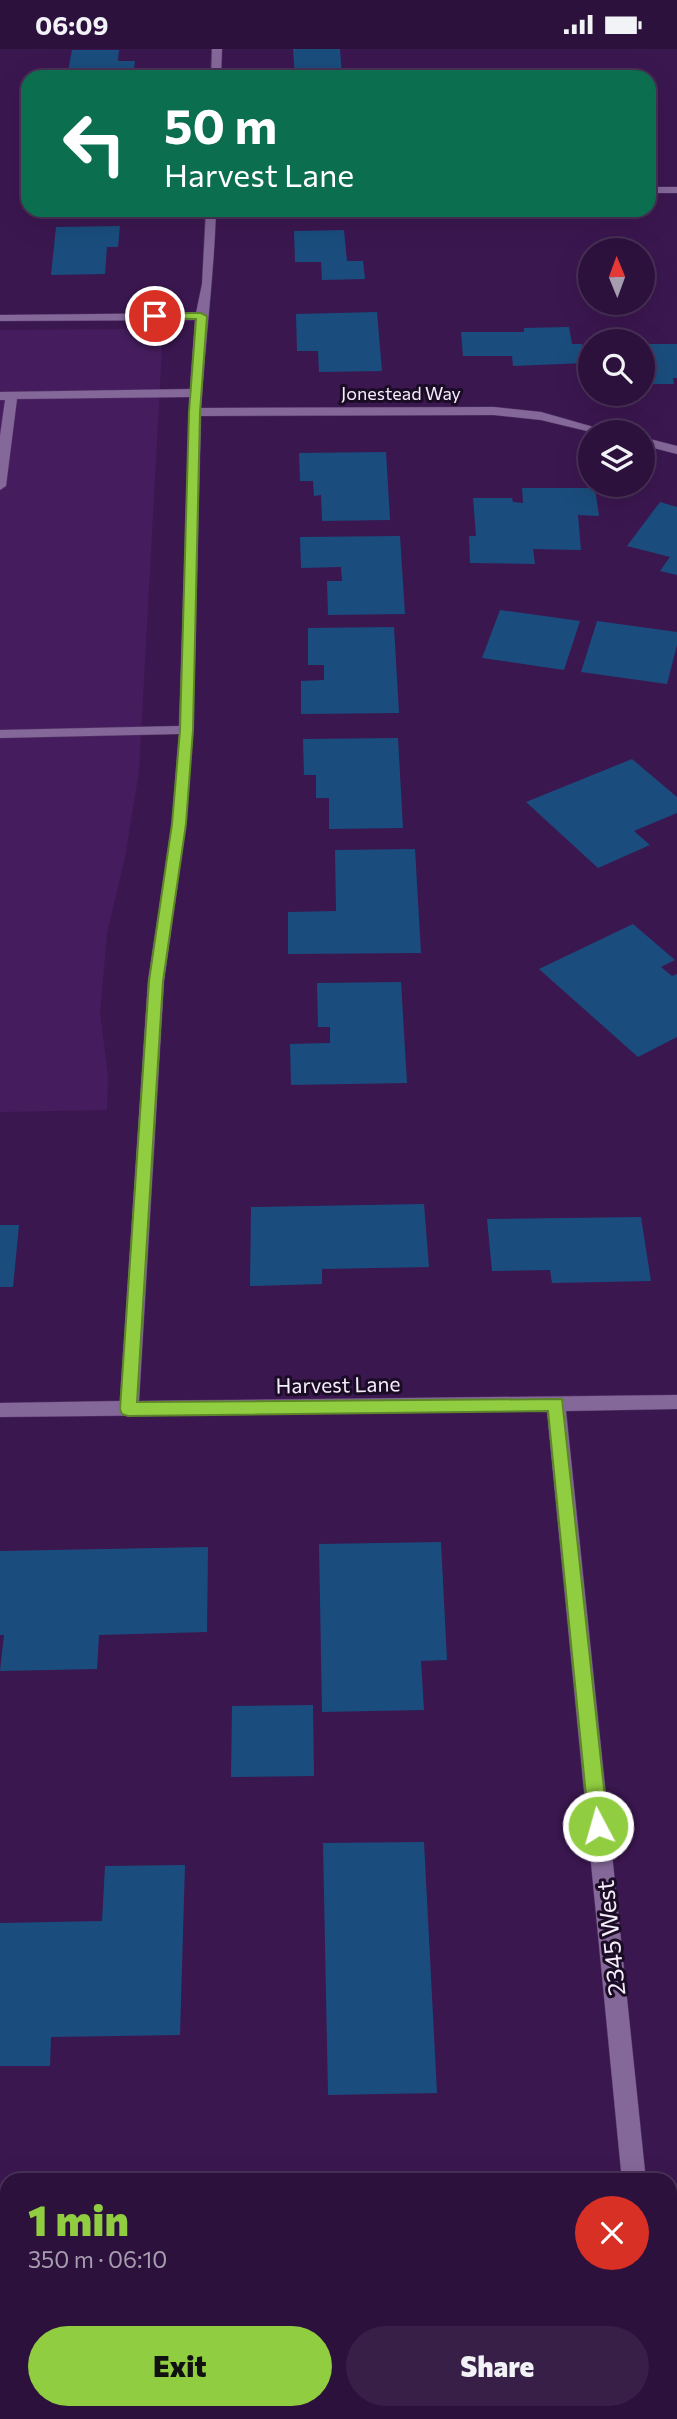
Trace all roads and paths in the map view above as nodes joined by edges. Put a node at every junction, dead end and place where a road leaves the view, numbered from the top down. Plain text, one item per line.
1 (217, 49) edge
2 (216, 70) edge
3 (656, 190) edge
4 (677, 190) edge
5 (211, 217) edge
6 (201, 316) junction
7 (0, 318) edge
8 (196, 393) junction
9 (5, 396) edge
10 (195, 412) junction
11 (578, 425) edge
12 (655, 444) edge
13 (677, 450) edge
14 (0, 486) edge
15 (186, 730) junction
16 (0, 734) edge
17 (677, 1402) edge
18 (556, 1404) junction
19 (128, 1409) junction
20 (0, 1410) edge
21 (633, 2173) edge

1 - 2 street
3 - 4 street
5 - 6 street
6 - 7 street
6 - 8 street
8 - 9 street
8 - 10 street
9 - 14 street
10 - 11 street, Jonestead Way
10 - 15 street
12 - 13 street
15 - 16 street
15 - 19 street
17 - 18 street, Harvest Lane
18 - 19 street, Harvest Lane
18 - 21 street, 2345 West
19 - 20 street, Harvest Lane

